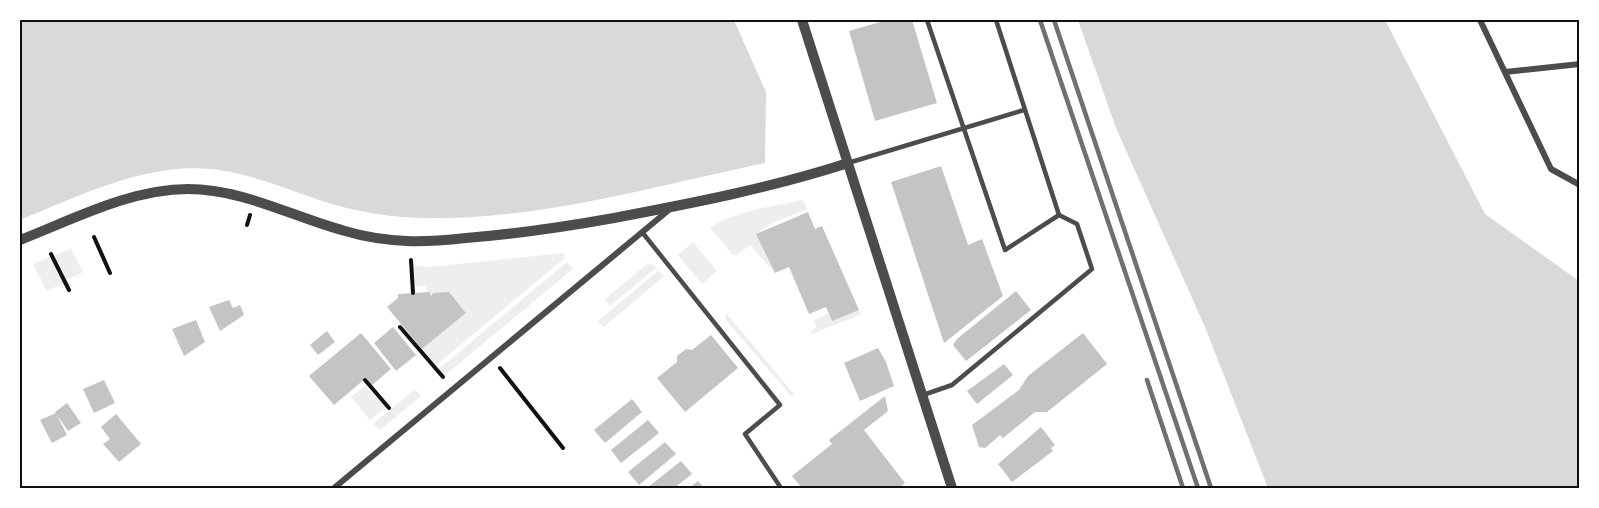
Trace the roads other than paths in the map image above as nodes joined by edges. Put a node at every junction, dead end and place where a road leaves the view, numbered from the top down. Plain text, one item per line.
1 (802, 20) edge
2 (927, 20) edge
3 (996, 20) edge
4 (1480, 20) edge
5 (1580, 64) edge
6 (1505, 72) junction
7 (1024, 110) junction
8 (963, 128) junction
9 (848, 164) junction
10 (1580, 185) edge
11 (672, 207) junction
12 (1059, 215) junction
13 (642, 232) junction
14 (20, 240) edge
15 (920, 396) junction
16 (334, 489) edge
17 (781, 489) edge
18 (952, 489) edge

1 - 9 street
2 - 8 lane
3 - 7 lane
4 - 6 street
5 - 6 street
6 - 10 street
7 - 8 lane
7 - 12 lane
8 - 9 lane
8 - 12 lane
9 - 11 street
9 - 15 street
11 - 13 street
11 - 14 street
12 - 15 lane
13 - 16 street
13 - 17 lane
15 - 18 street

